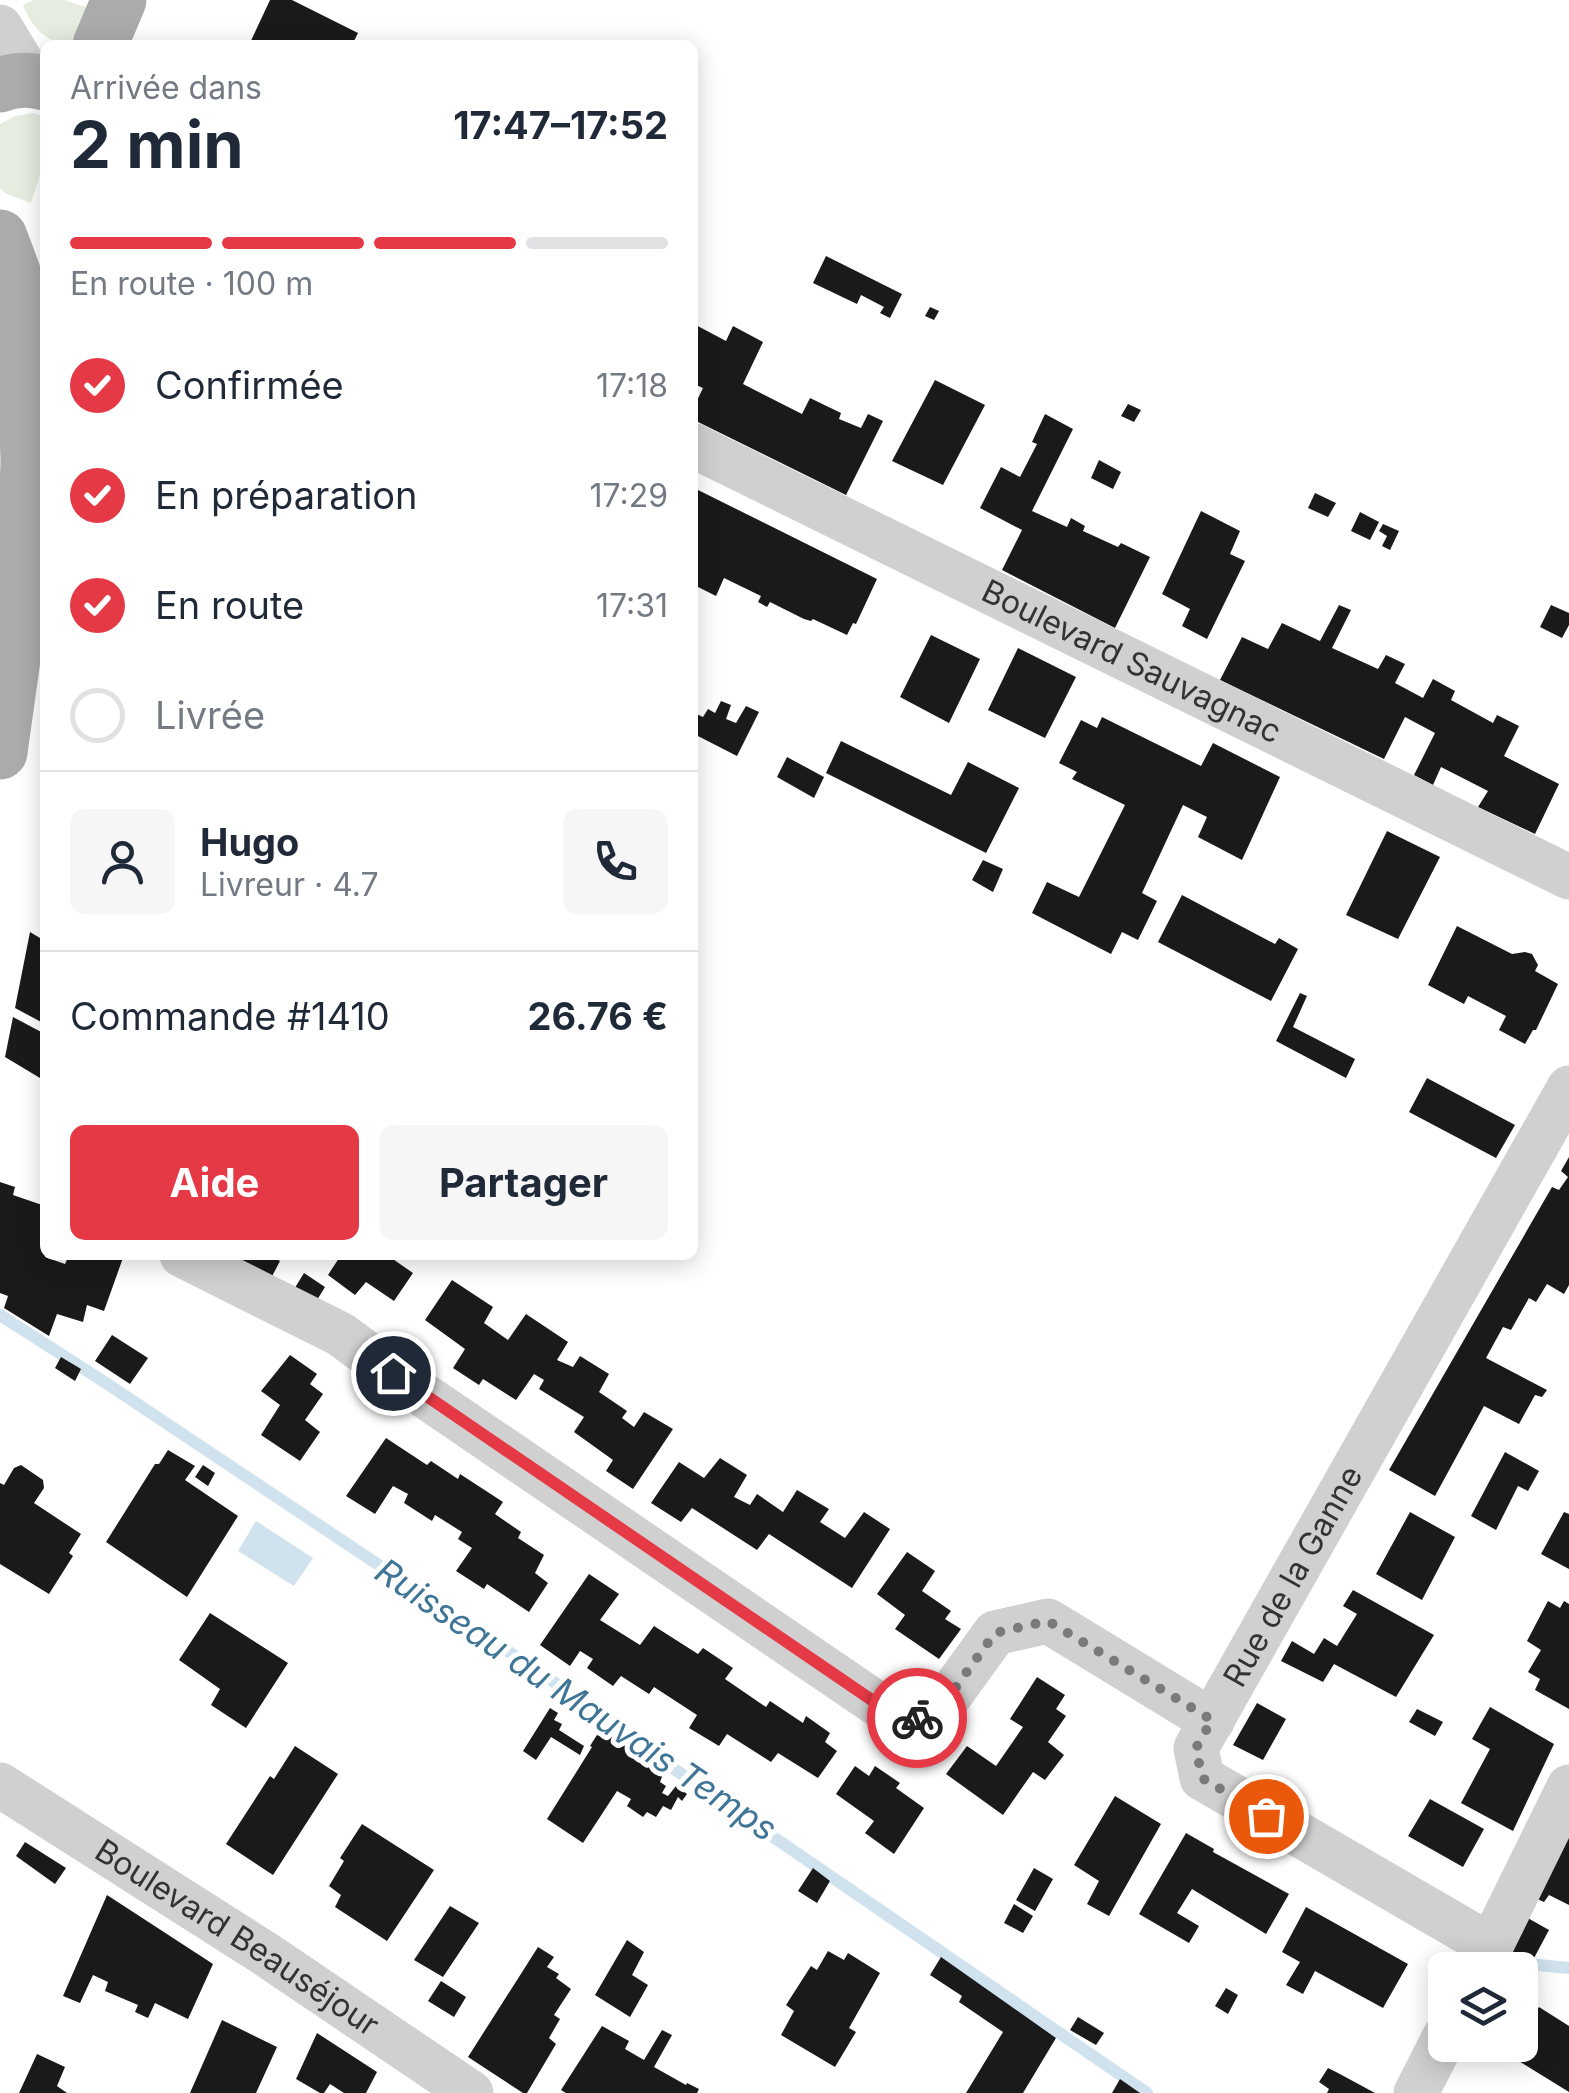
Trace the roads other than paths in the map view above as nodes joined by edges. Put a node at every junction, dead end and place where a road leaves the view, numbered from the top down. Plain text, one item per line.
1 (119, 0) edge
2 (136, 0) edge
3 (0, 27) edge
4 (102, 40) edge
5 (125, 40) edge
6 (26, 83) edge
7 (0, 236) edge
8 (40, 238) edge
9 (698, 448) edge
10 (40, 508) edge
11 (24, 580) junction
12 (0, 752) edge
13 (1569, 877) edge
14 (1569, 1088) edge
15 (192, 1260) edge
16 (1212, 1720) junction
17 (0, 1786) edge
18 (1569, 1787) edge
19 (1476, 1952) edge
20 (1488, 1952) edge
21 (1436, 2062) edge
22 (1428, 2088) edge
23 (472, 2093) edge

1 - 4 main road
2 - 5 main road
3 - 6 street
7 - 8 main road
7 - 11 main road
9 - 13 street, Boulevard Sauvagnac
10 - 11 main road
11 - 12 main road
14 - 16 street, Rue de la Ganne
15 - 16 street
16 - 19 street, Rue de la Ganne
17 - 23 street, Boulevard Beauséjour
18 - 20 street
21 - 22 street

